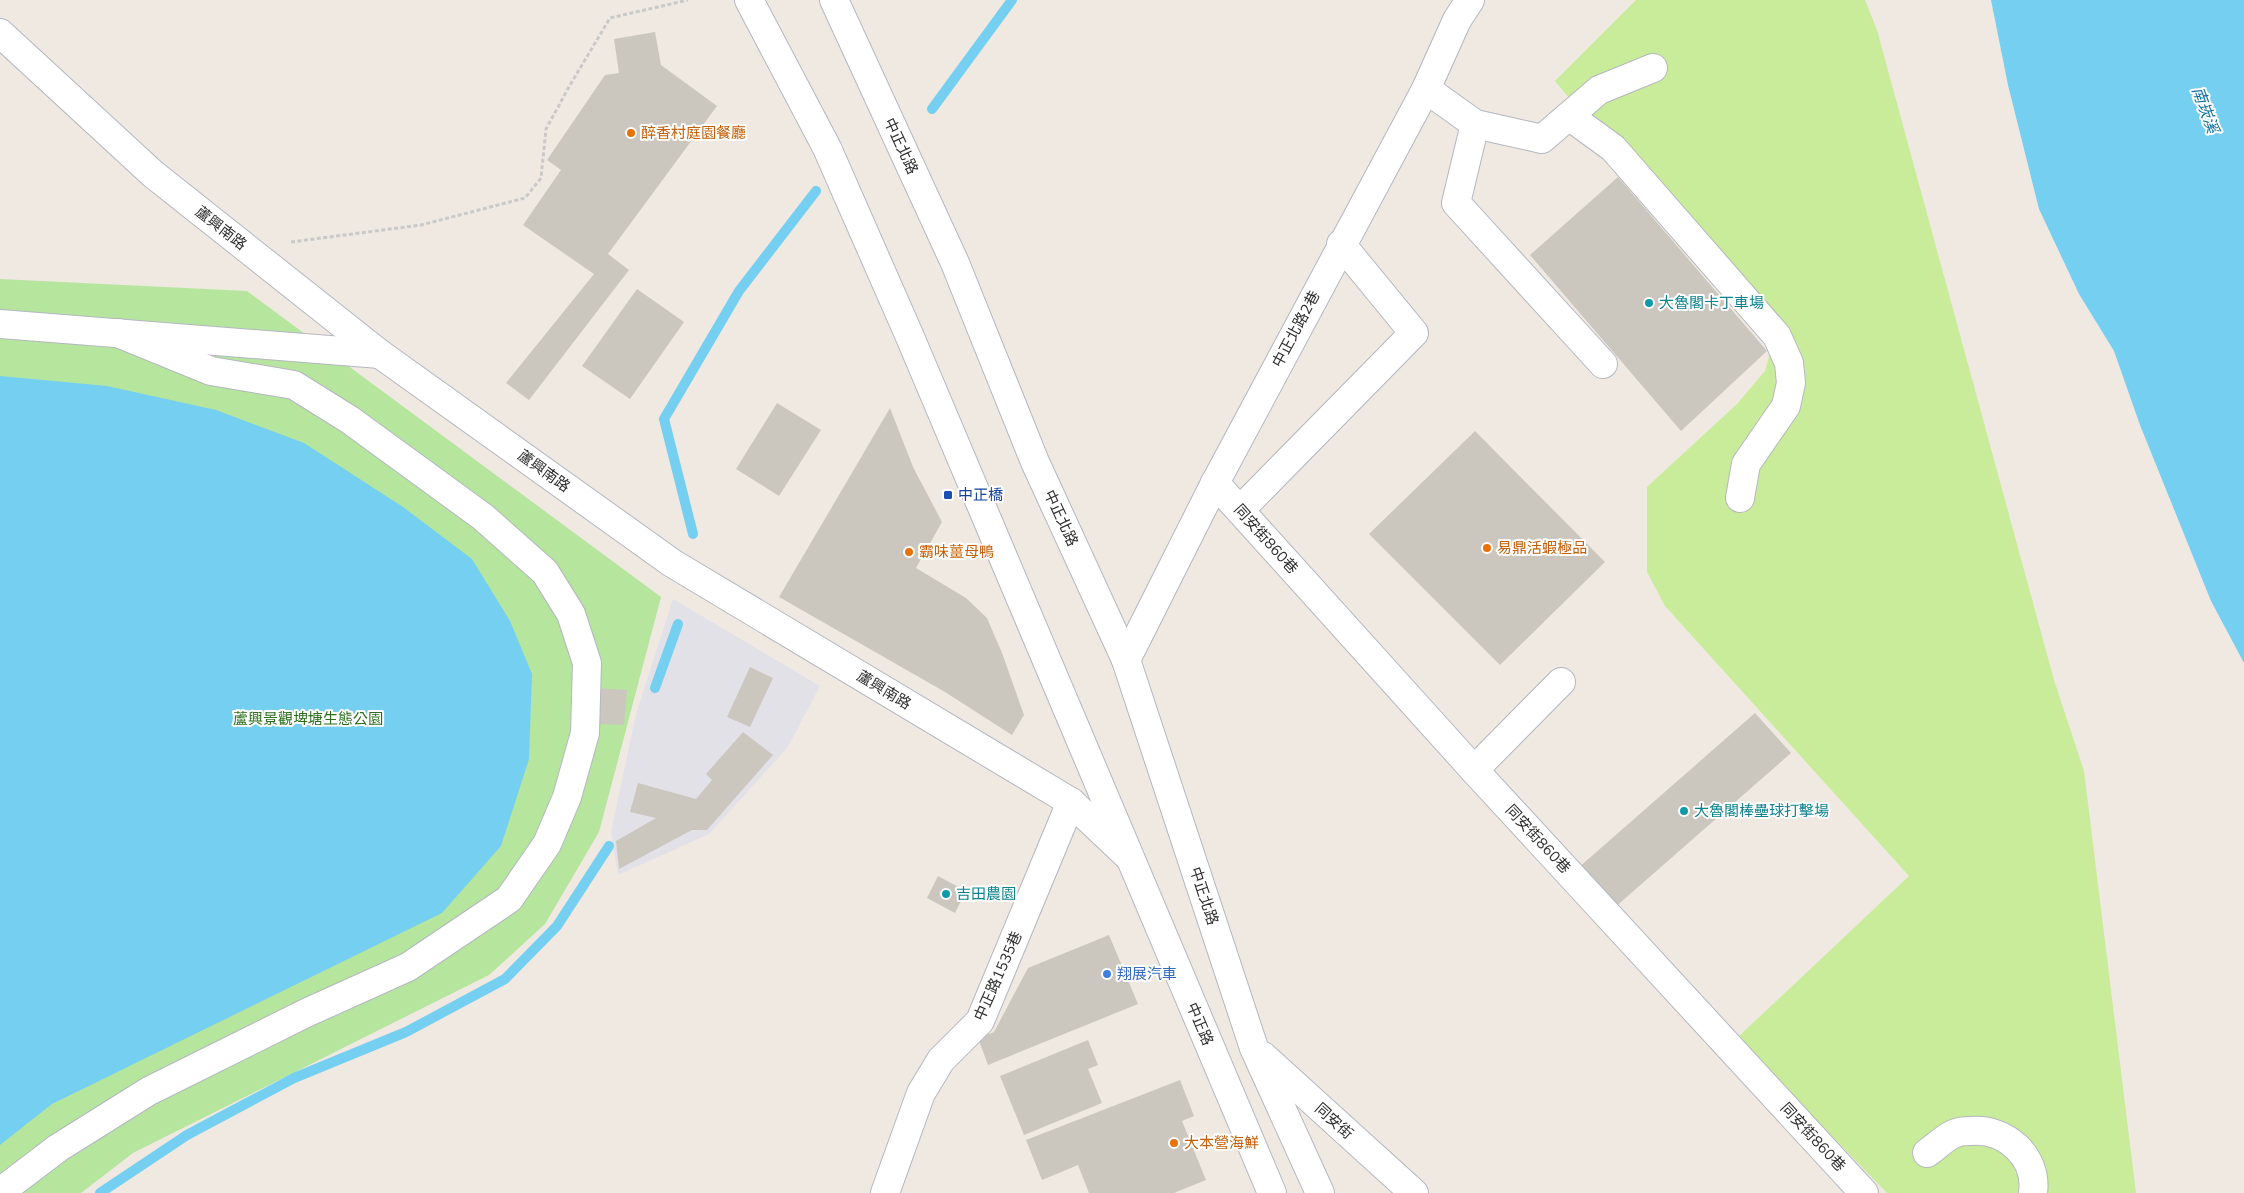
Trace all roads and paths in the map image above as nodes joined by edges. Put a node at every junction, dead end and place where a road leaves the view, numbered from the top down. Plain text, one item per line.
1 (688, 0) edge
2 (741, 0) edge
3 (834, 0) edge
4 (1470, 0) edge
5 (754, 10) edge
6 (0, 33) edge
7 (1653, 68) dead end
8 (1426, 89) junction
9 (1569, 116) junction
10 (1475, 124) junction
11 (290, 242) dead end
12 (1341, 244) junction
13 (0, 324) edge
14 (118, 333) junction
15 (380, 354) junction
16 (1603, 364) dead end
17 (1215, 483) junction
18 (1740, 498) dead end
19 (1240, 510) junction
20 (1126, 660) junction
21 (1561, 682) dead end
22 (1474, 770) junction
23 (1070, 802) junction
24 (1127, 854) junction
25 (1254, 1048) junction
26 (1927, 1153) dead end
27 (0, 1192) edge
28 (886, 1193) edge
29 (1272, 1193) edge
30 (1320, 1193) edge
31 (1414, 1193) edge
32 (1864, 1193) edge
33 (2033, 1193) edge

1 - 11 path
2 - 5 street
3 - 20 street, 中正北路
4 - 8 street, 中正北路2巷
5 - 24 street
6 - 15 street, 蘆興南路
7 - 9 street
8 - 10 street
8 - 12 street, 中正北路2巷
9 - 10 street
9 - 18 street
10 - 16 street
12 - 17 street, 中正北路2巷
12 - 19 street
13 - 14 street
14 - 15 street
14 - 27 street
15 - 23 street, 蘆興南路
17 - 19 street, 同安街860巷
17 - 20 street, 中正北路2巷
19 - 22 street, 同安街860巷
20 - 25 street, 中正北路
21 - 22 street
22 - 32 street, 同安街860巷
23 - 24 street, 蘆興南路
23 - 28 street, 中正路1535巷
24 - 29 street, 中正路
25 - 30 street
25 - 31 street, 同安街
26 - 33 street

